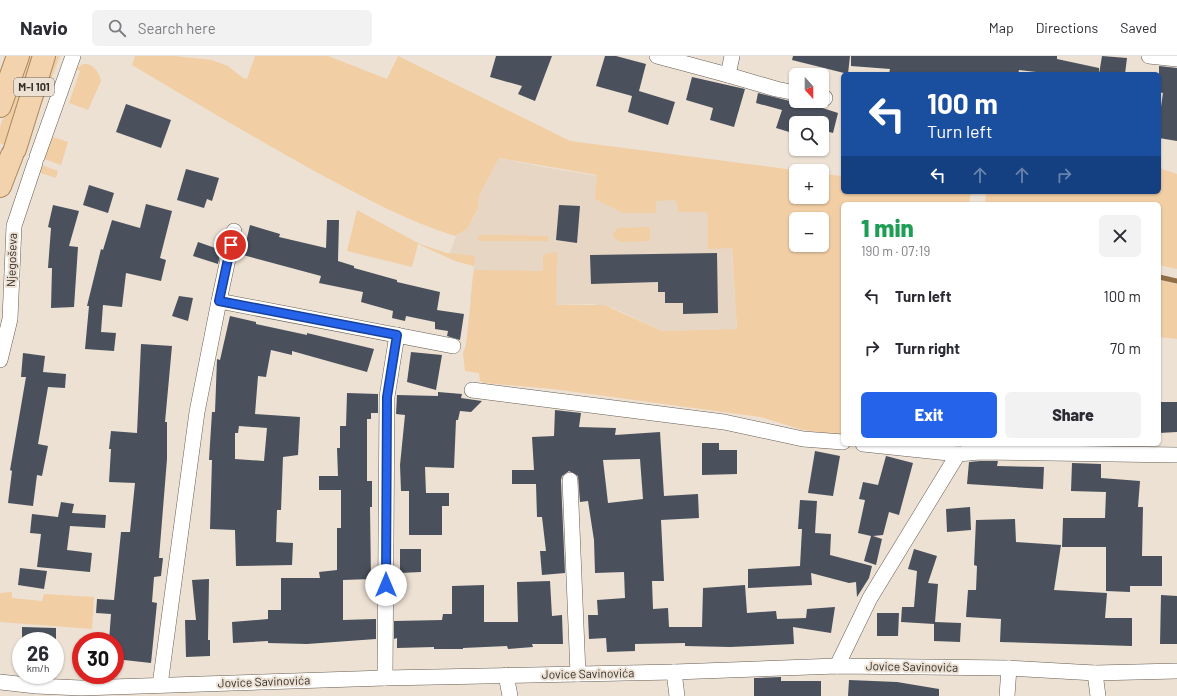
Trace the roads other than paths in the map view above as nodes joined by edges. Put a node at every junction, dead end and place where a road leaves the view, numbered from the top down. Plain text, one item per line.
1 (44, 56) edge
2 (73, 56) edge
3 (657, 56) edge
4 (732, 56) edge
5 (1149, 56) edge
6 (1177, 59) edge
7 (12, 63) edge
8 (728, 75) junction
9 (789, 92) edge
10 (0, 106) edge
11 (0, 186) edge
12 (234, 231) dead end
13 (219, 301) junction
14 (397, 335) junction
15 (453, 346) dead end
16 (0, 360) edge
17 (472, 390) dead end
18 (841, 442) edge
19 (882, 446) edge
20 (958, 454) junction
21 (1177, 455) edge
22 (570, 480) dead end
23 (837, 666) junction
24 (1009, 668) junction
25 (1177, 671) edge
26 (674, 672) junction
27 (1095, 673) junction
28 (578, 674) junction
29 (506, 675) junction
30 (385, 678) junction
31 (0, 682) edge
32 (160, 685) junction
33 (510, 696) edge
34 (677, 696) edge
35 (1007, 696) edge
36 (1098, 696) edge

1 - 11 main road, M-I 101
2 - 16 street, Njegoševa
3 - 8 street
4 - 8 street
5 - 6 street
7 - 10 main road, M-I 101
8 - 9 street
12 - 13 street
13 - 14 street
13 - 32 street
14 - 15 street
14 - 30 street
17 - 18 street
19 - 20 street
20 - 21 street
20 - 23 street
22 - 28 street
23 - 24 street, Jovice Savinovića
23 - 26 street, Jovice Savinovića
24 - 27 street, Jovice Savinovića
24 - 35 street
25 - 27 street, Jovice Savinovića
26 - 28 street, Jovice Savinovića
26 - 34 street
27 - 36 street
28 - 29 street, Jovice Savinovića
29 - 30 street, Jovice Savinovića
29 - 33 street
30 - 32 street, Jovice Savinovića
31 - 32 street, Jovice Savinovića

